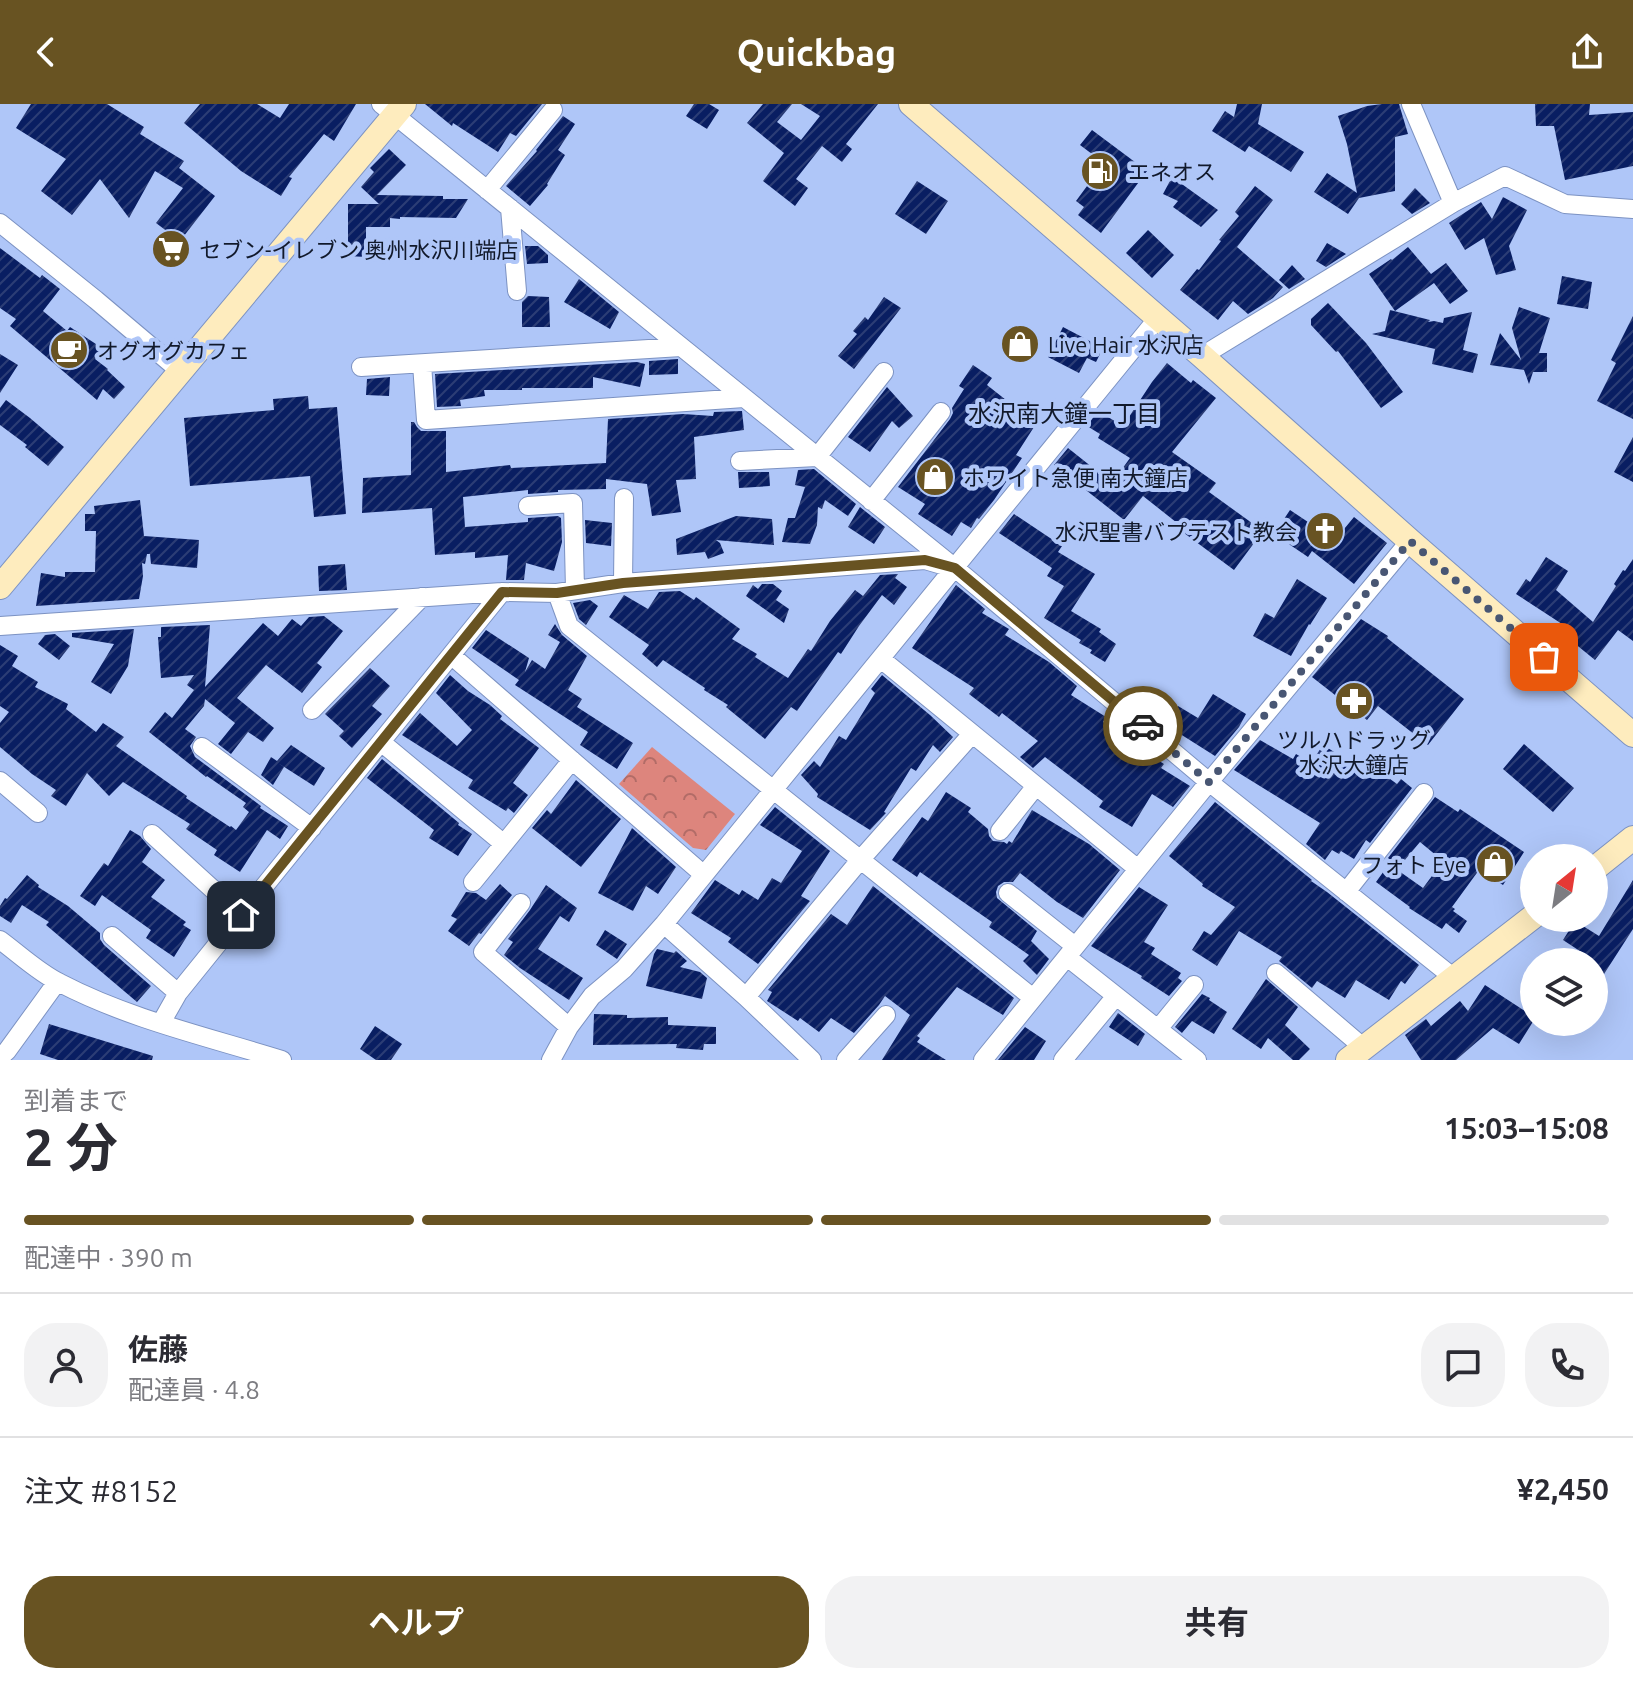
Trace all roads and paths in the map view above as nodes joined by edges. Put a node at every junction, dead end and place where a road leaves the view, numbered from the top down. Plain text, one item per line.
1 (911, 104) edge
2 (1411, 104) edge
3 (393, 108) edge
4 (553, 110) dead end
5 (487, 190) junction
6 (1453, 203) junction
7 (510, 208) junction
8 (1633, 209) edge
9 (0, 223) edge
10 (517, 291) dead end
11 (1158, 318) junction
12 (681, 347) junction
13 (1202, 356) junction
14 (422, 364) junction
15 (361, 367) dead end
16 (180, 371) junction
17 (884, 372) dead end
18 (744, 398) junction
19 (941, 412) dead end
20 (817, 457) junction
21 (740, 461) dead end
22 (624, 498) dead end
23 (871, 501) junction
24 (528, 506) dead end
25 (1410, 541) junction
26 (955, 568) junction
27 (623, 583) junction
28 (0, 587) edge
29 (502, 592) junction
30 (566, 592) junction
31 (422, 597) junction
32 (0, 626) edge
33 (451, 655) junction
34 (881, 659) junction
35 (312, 710) dead end
36 (972, 734) junction
37 (1633, 735) edge
38 (381, 742) junction
39 (202, 747) dead end
40 (572, 760) junction
41 (0, 781) edge
42 (1209, 782) junction
43 (1036, 786) junction
44 (774, 789) junction
45 (1424, 793) dead end
46 (38, 813) dead end
47 (312, 828) junction
48 (1000, 831) dead end
49 (152, 834) dead end
50 (1633, 838) edge
51 (504, 844) junction
52 (1608, 858) edge
53 (861, 859) junction
54 (1138, 869) junction
55 (704, 875) junction
56 (473, 882) dead end
57 (1346, 892) junction
58 (1008, 893) dead end
59 (521, 903) dead end
60 (241, 915) junction
61 (664, 924) junction
62 (1520, 927) edge
63 (112, 936) dead end
64 (0, 940) edge
65 (1071, 952) junction
66 (1276, 973) dead end
67 (1454, 978) junction
68 (57, 982) junction
69 (1194, 985) dead end
70 (178, 993) junction
71 (1116, 996) junction
72 (746, 997) junction
73 (1033, 998) junction
74 (886, 1015) dead end
75 (161, 1023) junction
76 (569, 1027) junction
77 (1158, 1029) junction
78 (1356, 1054) edge
79 (0, 1057) edge
80 (282, 1060) edge
81 (551, 1060) edge
82 (812, 1060) edge
83 (846, 1060) edge
84 (983, 1060) edge
85 (1063, 1060) edge
86 (1197, 1060) edge

1 - 11 street
2 - 6 street
3 - 5 street
3 - 16 street
4 - 5 street
5 - 7 street
6 - 8 street
6 - 13 street
7 - 10 street
7 - 12 street
9 - 16 street
11 - 13 street
11 - 26 street
12 - 14 street
12 - 18 street
13 - 25 street
14 - 15 street
14 - 18 street
16 - 28 street
17 - 20 street
18 - 20 street
19 - 23 street
20 - 21 street
20 - 23 street
22 - 27 street
23 - 26 street
24 - 30 street
25 - 37 street
25 - 42 street
26 - 27 street
26 - 34 street
26 - 42 street
27 - 30 street
29 - 30 street
29 - 31 street
29 - 33 street
30 - 44 street
31 - 32 street
31 - 35 street
33 - 38 street
33 - 40 street
34 - 36 street
34 - 44 street
36 - 43 street
36 - 53 street
38 - 47 street
38 - 51 street
39 - 47 street
40 - 51 street
40 - 55 street
41 - 46 street
42 - 54 street
42 - 57 street
43 - 48 street
43 - 54 street
44 - 53 street
44 - 55 street
45 - 57 street
47 - 60 street
49 - 60 street
50 - 52 street
51 - 56 street
53 - 72 street
53 - 73 street
54 - 65 street
55 - 61 street
57 - 67 street
58 - 65 street
59 - 76 street
60 - 70 street
61 - 72 street
61 - 76 street
62 - 67 street
63 - 70 street
64 - 68 street
65 - 71 street
65 - 73 street
66 - 78 street
67 - 78 street
68 - 75 street
68 - 79 street
69 - 77 street
70 - 75 street
71 - 77 street
71 - 85 street
72 - 82 street
73 - 84 street
74 - 83 street
75 - 80 street
76 - 81 street
77 - 86 street

